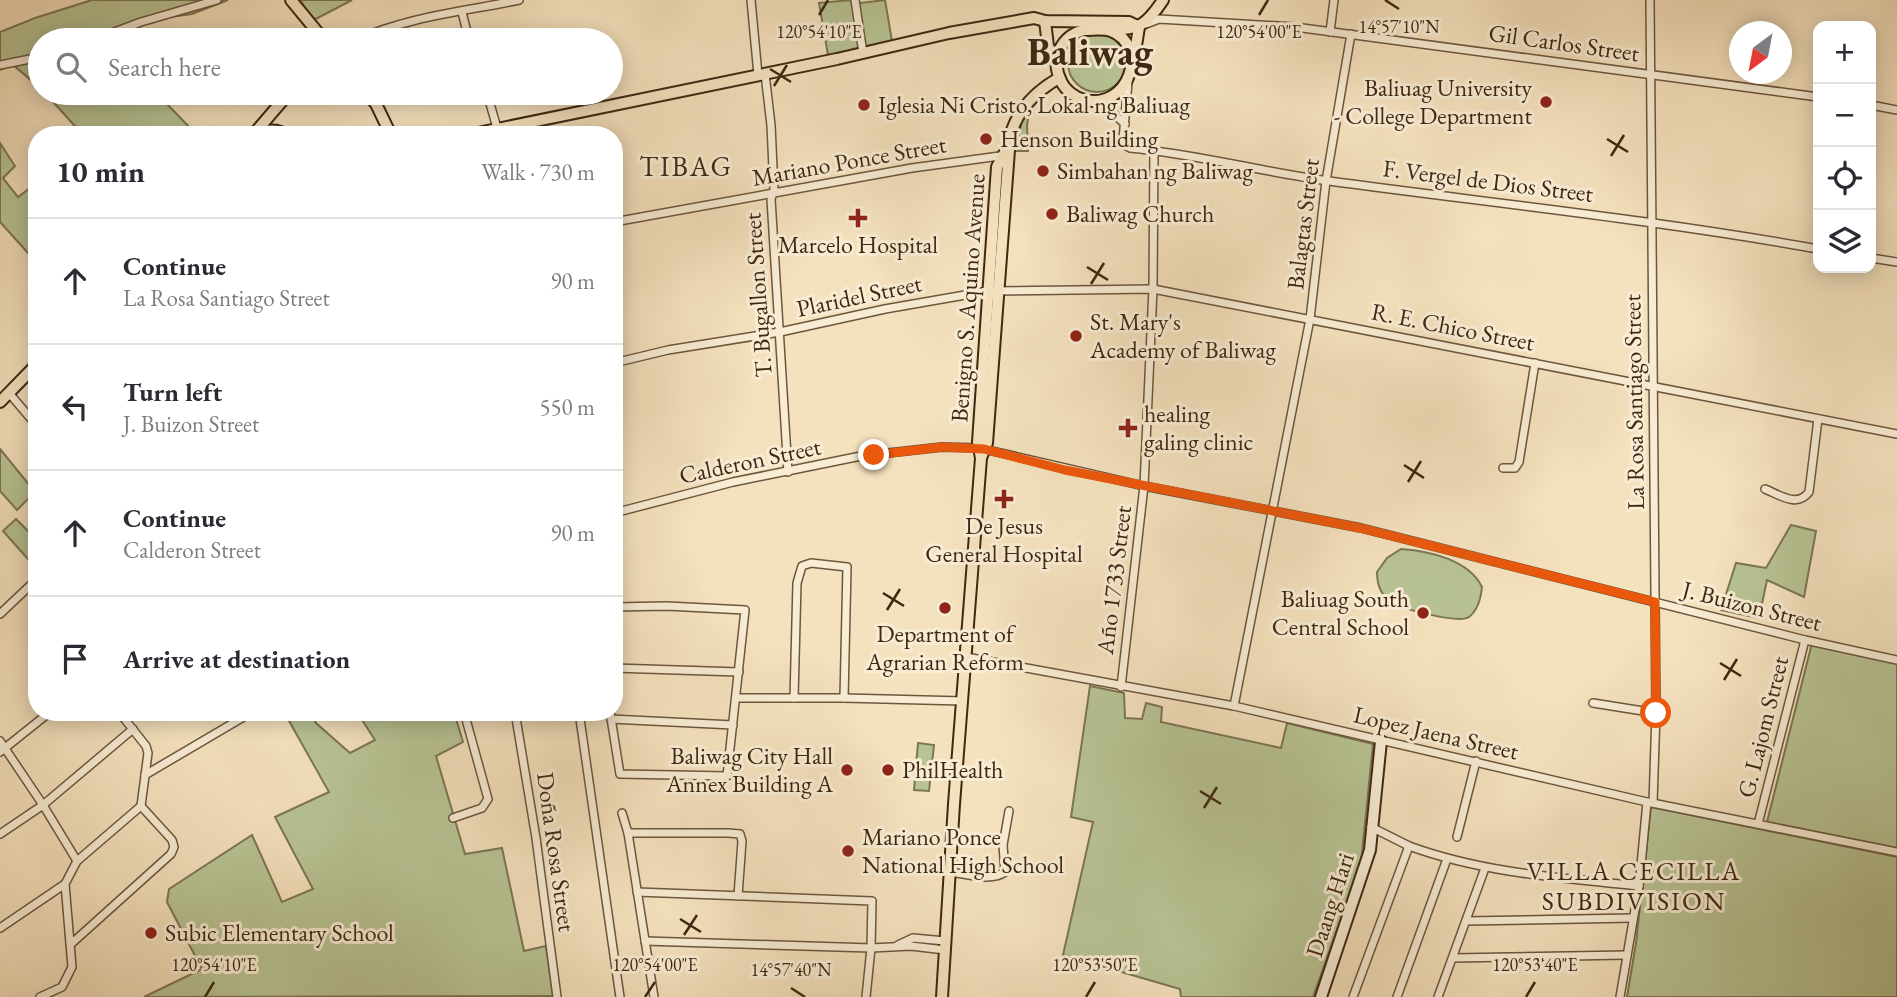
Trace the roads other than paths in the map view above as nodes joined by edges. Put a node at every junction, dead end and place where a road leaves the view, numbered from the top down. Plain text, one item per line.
1 (217, 0) edge
2 (292, 0) edge
3 (519, 0) edge
4 (751, 0) edge
5 (855, 0) edge
6 (1163, 0) edge
7 (1334, 0) edge
8 (1650, 0) edge
9 (462, 12) junction
10 (1045, 21) junction
11 (1139, 27) junction
12 (125, 28) edge
13 (313, 28) edge
14 (388, 28) edge
15 (466, 28) edge
16 (1108, 30) junction
17 (1330, 32) junction
18 (1351, 34) junction
19 (863, 53) junction
20 (28, 59) edge
21 (1131, 59) junction
22 (1056, 63) junction
23 (0, 65) edge
24 (762, 74) junction
25 (1650, 74) junction
26 (1059, 78) junction
27 (1128, 81) junction
28 (1813, 96) edge
29 (1096, 102) junction
30 (279, 105) edge
31 (376, 105) edge
32 (490, 105) edge
33 (621, 105) edge
34 (623, 105) edge
35 (1876, 106) edge
36 (1897, 110) edge
37 (1125, 124) junction
38 (262, 126) edge
39 (387, 126) edge
40 (496, 126) edge
41 (525, 126) edge
42 (1154, 150) junction
43 (1006, 155) junction
44 (1326, 181) junction
45 (772, 195) junction
46 (623, 220) edge
47 (1651, 222) junction
48 (1813, 247) edge
49 (1876, 259) edge
50 (1897, 262) edge
51 (1153, 289) junction
52 (994, 292) junction
53 (1310, 319) junction
54 (780, 332) junction
55 (623, 361) edge
56 (1535, 363) junction
57 (28, 373) edge
58 (1652, 386) junction
59 (9, 393) junction
60 (0, 402) edge
61 (28, 415) edge
62 (1818, 419) junction
63 (1897, 434) edge
64 (981, 452) junction
65 (1503, 468) dead end
66 (788, 472) junction
67 (1144, 486) junction
68 (1765, 489) dead end
69 (623, 511) edge
70 (1273, 512) junction
71 (28, 588) edge
72 (1655, 602) junction
73 (623, 607) edge
74 (0, 614) edge
75 (1805, 640) junction
76 (966, 657) junction
77 (1897, 660) edge
78 (623, 668) edge
79 (739, 672) junction
80 (1121, 687) junction
81 (736, 698) junction
82 (794, 698) junction
83 (844, 698) junction
84 (963, 701) junction
85 (1593, 703) dead end
86 (1234, 706) junction
87 (1656, 713) junction
88 (623, 716) edge
89 (38, 721) edge
90 (126, 721) edge
91 (237, 721) edge
92 (466, 721) edge
93 (516, 721) edge
94 (580, 721) edge
95 (611, 721) edge
96 (733, 725) junction
97 (133, 729) junction
98 (1381, 741) junction
99 (2, 747) edge
100 (1476, 761) junction
101 (145, 775) junction
102 (1650, 802) junction
103 (43, 804) junction
104 (141, 806) junction
105 (1009, 811) dead end
106 (622, 813) dead end
107 (453, 818) dead end
108 (1758, 824) junction
109 (1371, 827) junction
110 (628, 833) junction
111 (0, 834) edge
112 (1457, 837) dead end
113 (1409, 846) junction
114 (1897, 852) edge
115 (1447, 859) junction
116 (77, 861) junction
117 (1485, 868) junction
118 (950, 872) junction
119 (65, 884) junction
120 (1639, 886) junction
121 (637, 892) junction
122 (738, 896) junction
123 (1633, 919) junction
124 (1466, 921) junction
125 (0, 928) edge
126 (645, 941) junction
127 (71, 944) junction
128 (945, 945) junction
129 (872, 948) junction
130 (1627, 955) junction
131 (1453, 958) junction
132 (57, 994) edge
133 (40, 997) edge
134 (557, 997) edge
135 (620, 997) edge
136 (654, 997) edge
137 (866, 997) edge
138 (942, 997) edge
139 (1321, 997) edge
140 (1353, 997) edge
141 (1397, 997) edge
142 (1438, 997) edge
143 (1620, 997) edge

1 - 12 street
2 - 13 main road
3 - 9 street
4 - 24 street, T. Bugallon Street
5 - 19 street
6 - 11 main road
7 - 17 street
8 - 25 street, La Rosa Santiago Street
9 - 14 street
9 - 15 street
10 - 11 main road
10 - 19 main road
10 - 22 main road
11 - 16 main road
11 - 17 street, Gil Carlos Street
11 - 21 main road
16 - 21 main road
16 - 22 main road
17 - 18 street, Gil Carlos Street
18 - 25 street, Gil Carlos Street
18 - 44 street, Balagtas Street
19 - 24 main road
20 - 23 street
21 - 27 main road
22 - 26 main road
24 - 34 main road
24 - 45 street, T. Bugallon Street
25 - 28 street, Gil Carlos Street
25 - 47 street, La Rosa Santiago Street
26 - 29 main road
26 - 43 main road, Benigno S. Aquino Avenue
27 - 29 main road
27 - 37 street
29 - 37 street
30 - 38 main road
31 - 39 main road
32 - 40 street
33 - 41 main road
35 - 36 street
37 - 42 street
42 - 44 street, F. Vergel de Dios Street
42 - 51 street, Año 1733 Street
43 - 45 street, Mariano Ponce Street
43 - 52 main road, Benigno S. Aquino Avenue
44 - 47 street, F. Vergel de Dios Street
44 - 53 street, Balagtas Street
45 - 46 street, Mariano Ponce Street
45 - 54 street, T. Bugallon Street
47 - 48 street, F. Vergel de Dios Street
47 - 58 street, La Rosa Santiago Street
49 - 50 street
51 - 52 street, R. E. Chico Street
51 - 53 street, R. E. Chico Street
51 - 67 street, Año 1733 Street
52 - 54 street, Plaridel Street
52 - 64 main road, Benigno S. Aquino Avenue
53 - 56 street, R. E. Chico Street
53 - 70 street, Balagtas Street
54 - 55 street, Plaridel Street
54 - 66 street, T. Bugallon Street
56 - 58 street, R. E. Chico Street
56 - 65 street
57 - 59 main road
58 - 62 street, R. E. Chico Street
58 - 72 street, La Rosa Santiago Street
59 - 60 main road
59 - 61 street
62 - 63 street, R. E. Chico Street
62 - 68 street
64 - 66 street, Calderon Street
64 - 67 street, J. Buizon Street
64 - 76 main road, Benigno S. Aquino Avenue
66 - 69 street, Calderon Street
67 - 70 street, J. Buizon Street
67 - 80 street, Año 1733 Street
70 - 72 street, J. Buizon Street
70 - 86 street, Balagtas Street
71 - 74 street
72 - 75 street, J. Buizon Street
72 - 87 street, La Rosa Santiago Street
73 - 79 street
75 - 77 street, J. Buizon Street
75 - 108 street, G. Lajom Street
76 - 80 street, Lopez Jaena Street
76 - 84 main road, Benigno S. Aquino Avenue
78 - 79 street
79 - 81 street
80 - 86 street, Lopez Jaena Street
81 - 82 street
81 - 96 street
82 - 83 street
82 - 83 street
83 - 84 street
84 - 118 main road, Benigno S. Aquino Avenue
85 - 87 street
86 - 98 street, Lopez Jaena Street
87 - 102 street, La Rosa Santiago Street
88 - 96 street
89 - 99 street
90 - 97 street
91 - 101 street
92 - 107 street
93 - 134 street, Doña Rosa Street
94 - 135 street
95 - 96 street
97 - 101 street
97 - 103 street
98 - 100 street, Lopez Jaena Street
98 - 109 street, Daang Hari
99 - 103 street
100 - 102 street, Lopez Jaena Street
100 - 112 street
101 - 104 street
102 - 108 street, Lopez Jaena Street
102 - 120 street, La Rosa Santiago Street
103 - 111 street
103 - 116 street
104 - 116 street
104 - 127 street
105 - 118 street
106 - 110 street
108 - 114 street, Lopez Jaena Street
109 - 113 street
109 - 139 street, Daang Hari
110 - 121 street
110 - 122 street
113 - 115 street
113 - 140 street
115 - 117 street
115 - 141 street
116 - 119 street
117 - 120 street
117 - 124 street
118 - 128 main road, Benigno S. Aquino Avenue
119 - 125 street
119 - 127 street
120 - 123 street, La Rosa Santiago Street
121 - 122 street
121 - 126 street
122 - 129 street
123 - 124 street
123 - 130 street, La Rosa Santiago Street
124 - 131 street
126 - 129 street
126 - 136 street
127 - 132 street
128 - 129 street
128 - 138 main road, Benigno S. Aquino Avenue
129 - 137 street
130 - 131 street
130 - 143 street, La Rosa Santiago Street
131 - 142 street
132 - 133 street

